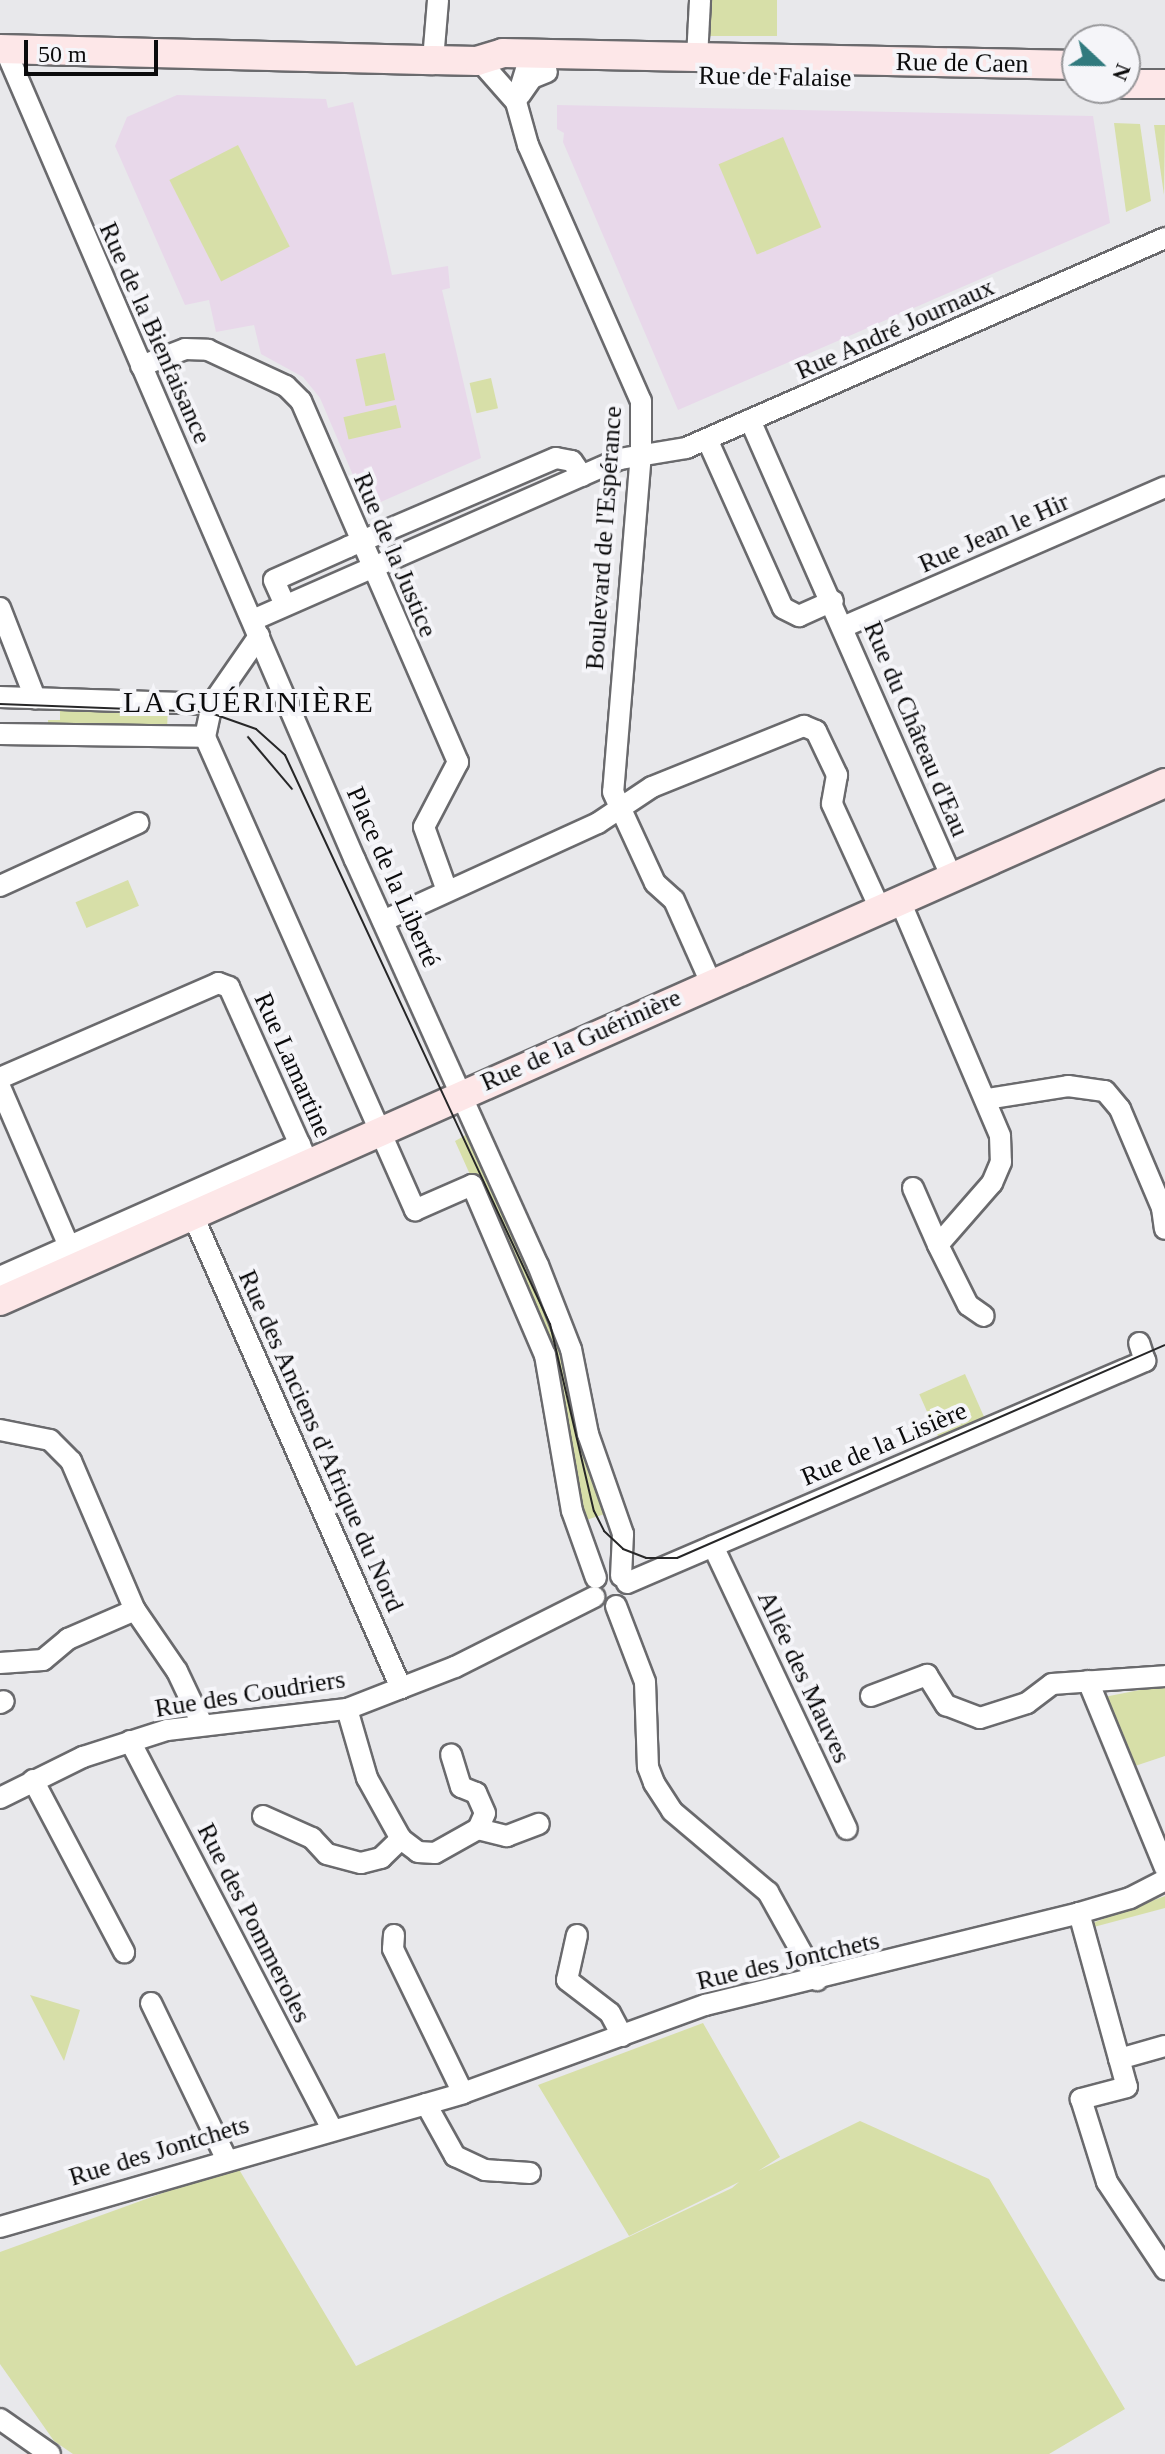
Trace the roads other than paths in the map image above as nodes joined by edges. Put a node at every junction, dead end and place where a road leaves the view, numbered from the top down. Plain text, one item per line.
1 (438, 0) edge
2 (700, 0) edge
3 (3, 49) edge
4 (697, 58) junction
5 (433, 60) junction
6 (482, 65) junction
7 (1061, 65) edge
8 (543, 66) junction
9 (1141, 66) edge
10 (1165, 67) edge
11 (1061, 82) edge
12 (1141, 84) edge
13 (1165, 84) edge
14 (516, 102) junction
15 (1165, 238) edge
16 (141, 366) junction
17 (750, 420) junction
18 (707, 439) junction
19 (641, 453) junction
20 (582, 476) junction
21 (1165, 487) edge
22 (362, 544) junction
23 (375, 569) junction
24 (833, 601) junction
25 (285, 605) junction
26 (0, 608) edge
27 (843, 627) junction
28 (256, 628) junction
29 (244, 664) junction
30 (279, 681) junction
31 (0, 697) edge
32 (35, 698) junction
33 (212, 704) junction
34 (0, 734) edge
35 (205, 737) junction
36 (1165, 783) edge
37 (621, 810) junction
38 (138, 823) dead end
39 (952, 878) junction
40 (0, 886) edge
41 (447, 891) junction
42 (890, 905) junction
43 (383, 921) junction
44 (711, 983) junction
45 (0, 1078) edge
46 (0, 1087) edge
47 (463, 1092) junction
48 (987, 1099) junction
49 (381, 1131) junction
50 (305, 1154) junction
51 (913, 1188) dead end
52 (193, 1216) junction
53 (1165, 1229) edge
54 (938, 1245) junction
55 (73, 1256) junction
56 (0, 1277) edge
57 (0, 1301) edge
58 (984, 1316) dead end
59 (1139, 1343) dead end
60 (0, 1430) edge
61 (713, 1546) junction
62 (624, 1579) junction
63 (595, 1588) junction
64 (616, 1606) junction
65 (135, 1610) junction
66 (0, 1663) edge
67 (1165, 1676) edge
68 (1088, 1681) junction
69 (401, 1688) junction
70 (871, 1696) dead end
71 (347, 1709) junction
72 (202, 1724) junction
73 (130, 1741) junction
74 (451, 1755) dead end
75 (33, 1780) junction
76 (0, 1798) edge
77 (263, 1816) dead end
78 (539, 1824) dead end
79 (478, 1829) junction
80 (847, 1829) dead end
81 (401, 1839) junction
82 (1165, 1868) edge
83 (1165, 1880) edge
84 (1079, 1913) junction
85 (394, 1935) dead end
86 (577, 1935) dead end
87 (124, 1952) dead end
88 (817, 1980) junction
89 (151, 2003) dead end
90 (622, 2036) junction
91 (1165, 2046) edge
92 (1119, 2059) junction
93 (463, 2093) junction
94 (426, 2104) junction
95 (332, 2129) junction
96 (226, 2158) junction
97 (530, 2173) dead end
98 (0, 2227) edge
99 (1165, 2269) edge
100 (0, 2419) edge
101 (50, 2454) edge

1 - 5 street
2 - 4 street
3 - 5 main road, Rue de Falaise
3 - 16 street, Rue de la Bienfaisance
4 - 7 main road, Rue de Caen
4 - 8 main road, Rue de Caen
5 - 6 main road, Rue de Falaise
6 - 8 main road, Rue de Falaise
6 - 8 main road, Rue de Falaise
6 - 14 street, Boulevard de l'Espérance
8 - 11 main road, Rue de Falaise
8 - 14 street
9 - 10 main road
12 - 13 main road
14 - 19 street, Boulevard de l'Espérance
15 - 17 street, Rue André Journaux
16 - 22 street, Rue de la Justice
16 - 28 street, Rue de la Bienfaisance
17 - 18 street, Rue André Journaux
17 - 24 street, Rue du Château d'Eau
18 - 19 street, Rue André Journaux
18 - 24 street, Rue du Château d'Eau
19 - 20 street, Rue André Journaux
19 - 37 street, Boulevard de l'Espérance
20 - 22 street
20 - 23 street, Rue André Journaux
21 - 27 street, Rue Jean le Hir
22 - 23 street, Rue de la Justice
22 - 25 street
23 - 25 street, Rue André Journaux
23 - 41 street, Rue de la Justice
24 - 27 street, Rue du Château d'Eau
25 - 28 street, Rue André Journaux
26 - 32 street
27 - 39 street, Rue du Château d'Eau
28 - 29 street
28 - 30 street, Place de la Liberté
29 - 30 street
29 - 33 street
30 - 43 street, Place de la Liberté
31 - 32 street
32 - 33 street
33 - 35 street
34 - 35 street
35 - 49 street
36 - 39 main road, Rue de la Guérinière
37 - 41 street
37 - 42 street
37 - 44 street, Boulevard de l'Espérance
38 - 40 street
39 - 42 main road, Rue de la Guérinière
41 - 43 street
42 - 44 main road, Rue de la Guérinière
42 - 48 street
43 - 47 street, Place de la Liberté
44 - 47 main road, Rue de la Guérinière
45 - 50 street, Rue Lamartine
46 - 55 street
47 - 49 main road, Rue de la Guérinière
47 - 62 street, Place de la Liberté
48 - 53 street
48 - 54 street
49 - 50 main road, Rue de la Guérinière
49 - 63 street
50 - 52 main road, Rue de la Guérinière
50 - 55 street
51 - 54 street
52 - 55 main road, Rue de la Guérinière
52 - 69 street, Rue des Anciens d'Afrique du Nord
54 - 58 street
55 - 56 street
55 - 57 main road, Rue de la Guérinière
59 - 61 street, Rue de la Lisière
60 - 65 street
61 - 62 street, Rue de la Lisière
61 - 80 street, Allée des Mauves
62 - 63 street
62 - 64 street
63 - 64 street
63 - 69 street, Rue des Coudriers
64 - 88 street
65 - 66 street
65 - 72 street
67 - 68 street
68 - 70 street
68 - 82 street
69 - 71 street, Rue des Coudriers
71 - 72 street, Rue des Coudriers
71 - 81 street
72 - 73 street, Rue des Coudriers
73 - 75 street, Rue des Coudriers
73 - 95 street, Rue des Pommeroles
74 - 79 street
75 - 76 street, Rue des Coudriers
75 - 87 street
77 - 81 street
78 - 79 street
79 - 81 street
83 - 84 street, Rue des Jontchets
84 - 88 street, Rue des Jontchets
84 - 92 street
85 - 93 street
86 - 90 street
88 - 90 street, Rue des Jontchets
89 - 96 street
90 - 93 street, Rue des Jontchets
91 - 92 street
92 - 99 street
93 - 94 street, Rue des Jontchets
94 - 95 street, Rue des Jontchets
94 - 97 street
95 - 96 street, Rue des Jontchets
96 - 98 street, Rue des Jontchets
100 - 101 street

